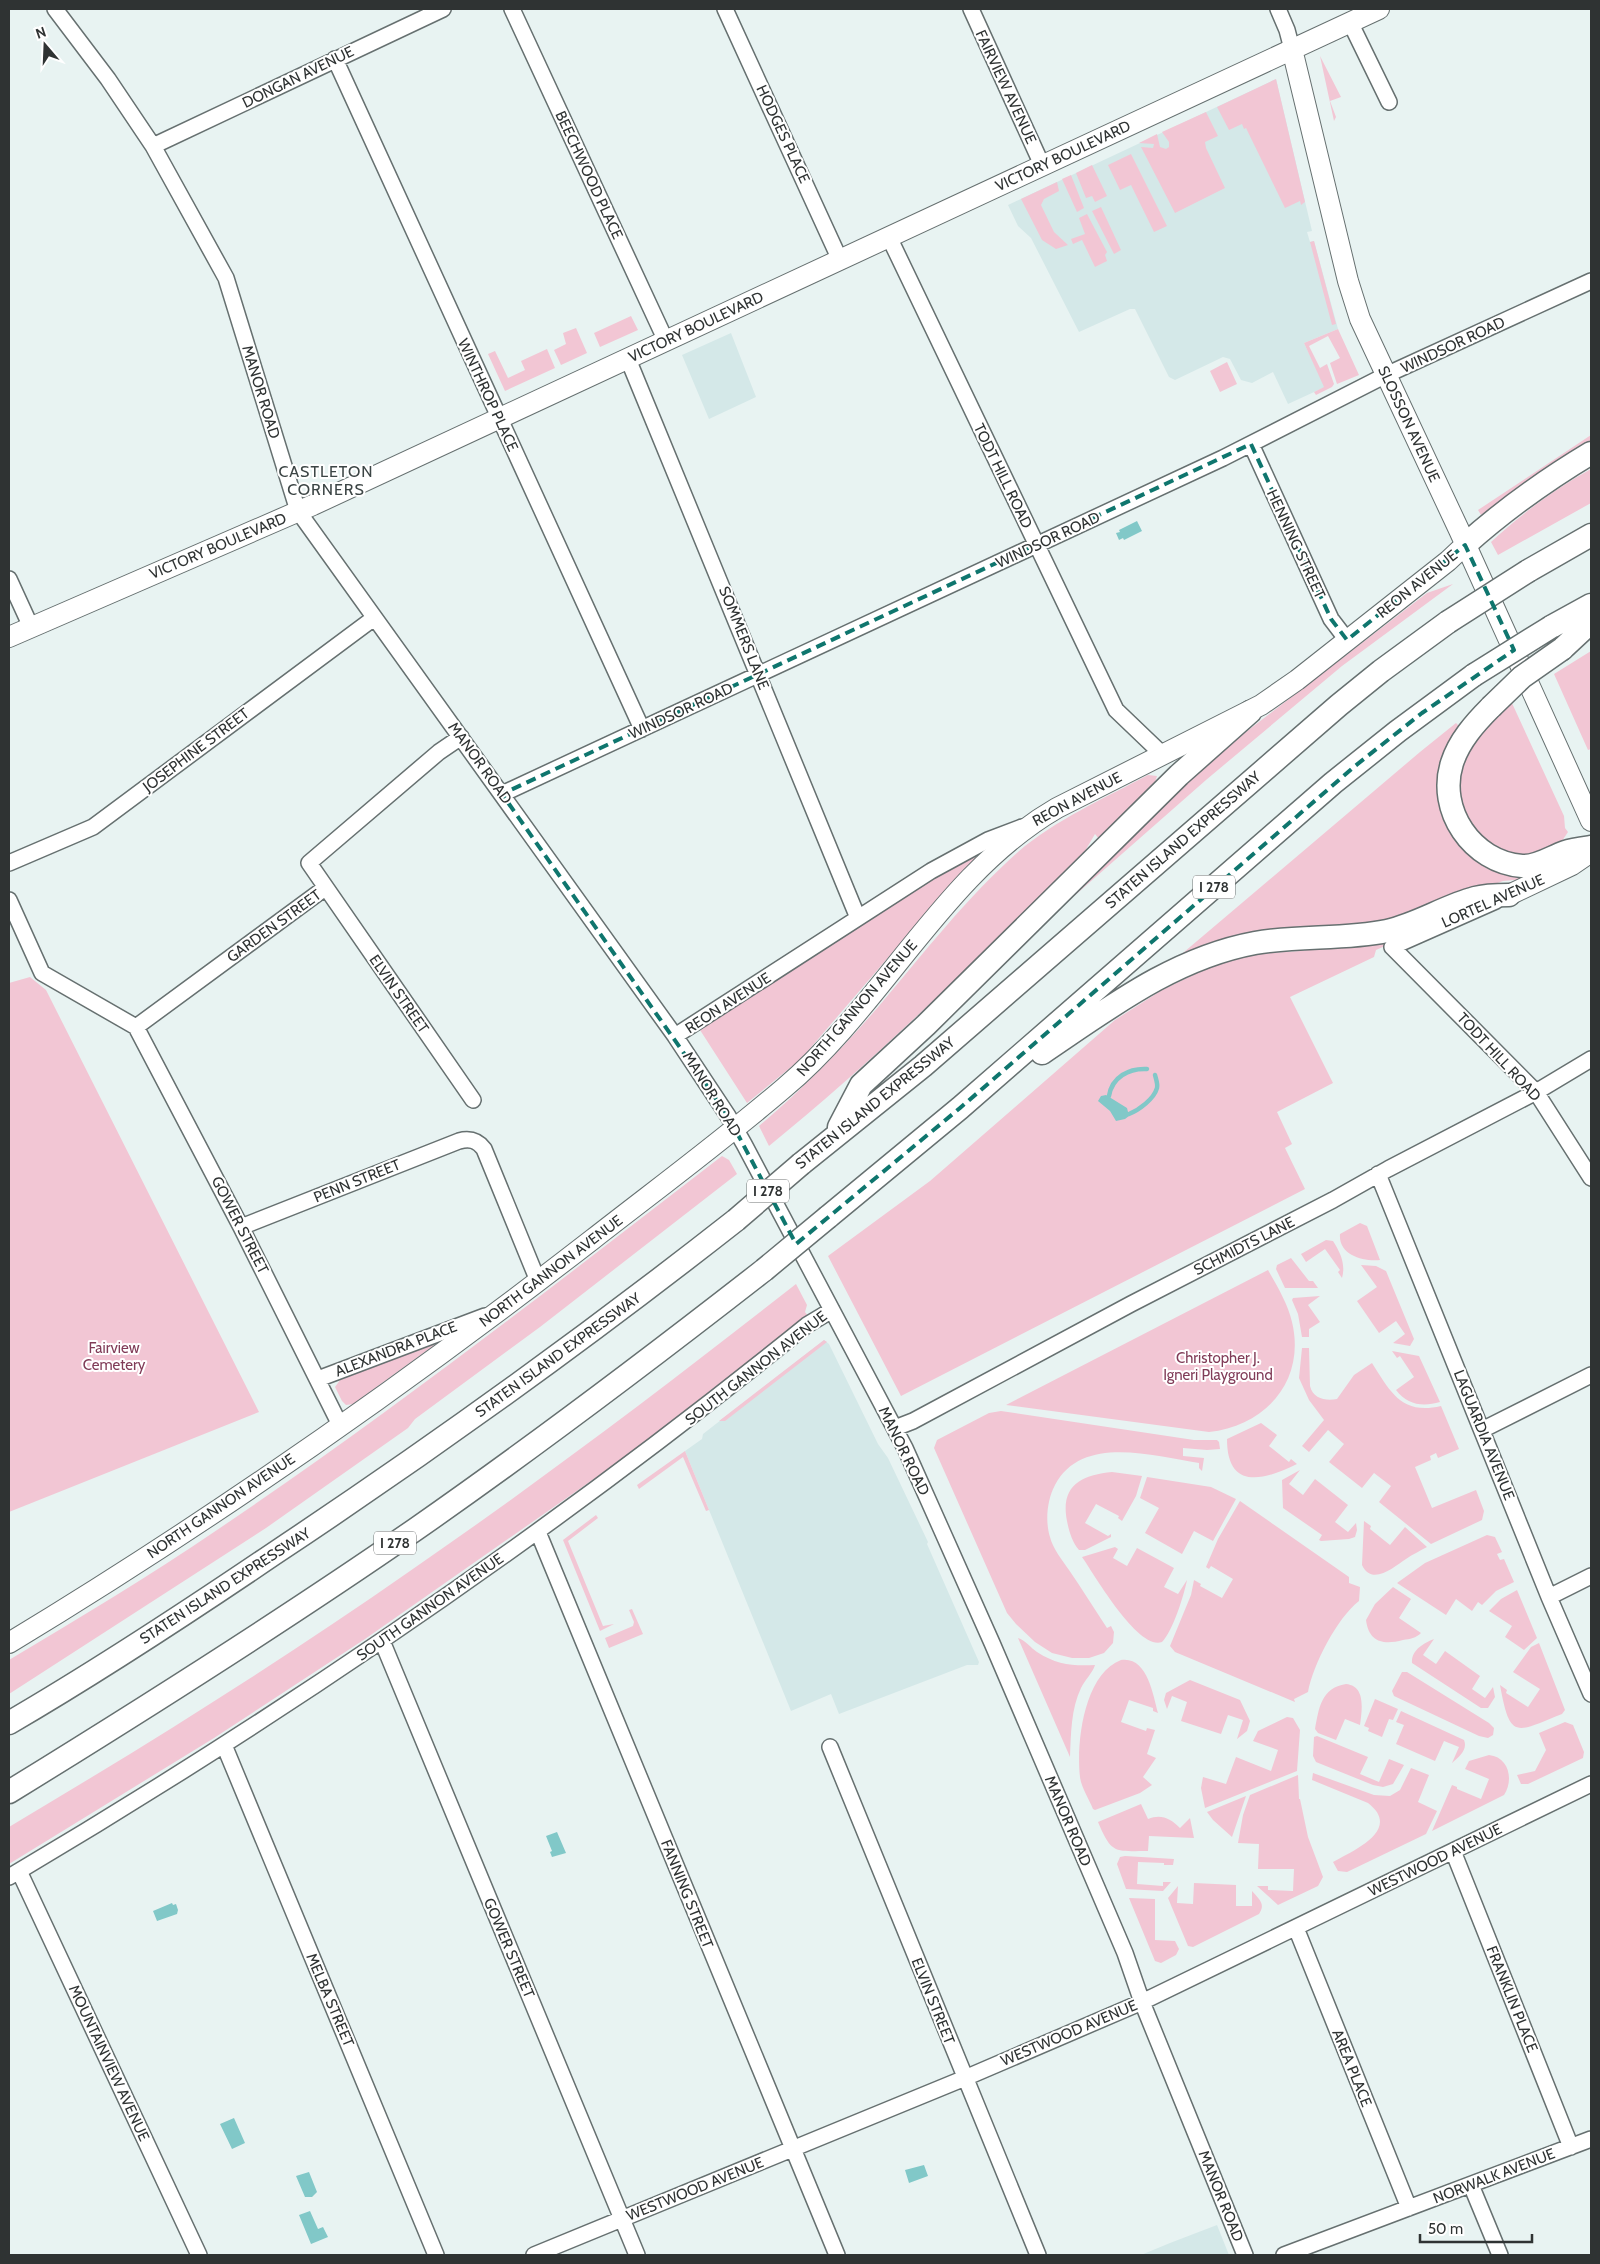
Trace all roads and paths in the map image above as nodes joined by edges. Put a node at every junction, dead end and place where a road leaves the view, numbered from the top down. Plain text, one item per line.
1 (55, 9) edge
2 (443, 9) edge
3 (512, 9) edge
4 (726, 9) edge
5 (970, 9) edge
6 (1278, 9) edge
7 (1379, 9) edge
8 (1350, 22) junction
9 (1292, 49) junction
10 (335, 59) junction
11 (1389, 102) dead end
12 (153, 146) junction
13 (1042, 165) junction
14 (889, 237) junction
15 (840, 260) junction
16 (1591, 281) edge
17 (666, 341) junction
18 (628, 359) junction
19 (1386, 375) junction
20 (499, 419) junction
21 (1251, 444) junction
22 (1591, 453) edge
23 (298, 511) junction
24 (1591, 535) edge
25 (1036, 545) junction
26 (1465, 545) junction
27 (9, 579) edge
28 (1591, 605) edge
29 (374, 618) junction
30 (1591, 622) edge
31 (31, 627) junction
32 (9, 636) edge
33 (1347, 640) junction
34 (759, 675) junction
35 (1250, 712) junction
36 (642, 730) junction
37 (461, 737) junction
38 (1163, 755) junction
39 (502, 794) junction
40 (1591, 821) edge
41 (1030, 824) junction
42 (1591, 847) edge
43 (1591, 852) edge
44 (9, 863) edge
45 (325, 888) junction
46 (1509, 895) junction
47 (9, 900) edge
48 (858, 918) junction
49 (1392, 947) joint
50 (136, 1027) junction
51 (675, 1036) junction
52 (1591, 1059) edge
53 (1536, 1092) junction
54 (473, 1100) dead end
55 (960, 1108) junction
56 (735, 1128) junction
57 (834, 1137) junction
58 (1378, 1174) junction
59 (1591, 1178) edge
60 (241, 1227) junction
61 (538, 1281) junction
62 (502, 1309) junction
63 (832, 1310) junction
64 (1591, 1375) edge
65 (318, 1379) junction
66 (340, 1425) junction
67 (895, 1428) junction
68 (1482, 1430) junction
69 (538, 1532) junction
70 (1591, 1576) edge
71 (1550, 1597) junction
72 (382, 1641) junction
73 (9, 1643) edge
74 (1591, 1694) edge
75 (9, 1723) edge
76 (224, 1745) junction
77 (830, 1747) dead end
78 (1591, 1784) edge
79 (9, 1792) edge
80 (1452, 1851) junction
81 (14, 1874) edge
82 (1296, 1928) junction
83 (1142, 2002) junction
84 (965, 2078) junction
85 (1591, 2139) edge
86 (1571, 2147) junction
87 (793, 2148) junction
88 (1471, 2185) junction
89 (1409, 2208) junction
90 (622, 2219) junction
91 (199, 2255) edge
92 (436, 2255) edge
93 (534, 2255) edge
94 (637, 2255) edge
95 (837, 2255) edge
96 (1038, 2255) edge
97 (1245, 2255) edge
98 (1284, 2255) edge
99 (1500, 2255) edge

1 - 12 street, MANOR ROAD
2 - 10 street, DONGAN AVENUE
3 - 17 street, BEECHWOOD PLACE
4 - 15 street, HODGES PLACE
5 - 13 street, FAIRVIEW AVENUE
6 - 9 street, SLOSSON AVENUE
7 - 8 main road, VICTORY BOULEVARD
8 - 9 main road, VICTORY BOULEVARD
8 - 11 street
9 - 13 main road, VICTORY BOULEVARD
9 - 19 main road, SLOSSON AVENUE
10 - 12 street, DONGAN AVENUE
10 - 20 street, WINTHROP PLACE
12 - 23 street, MANOR ROAD
13 - 14 main road, VICTORY BOULEVARD
14 - 15 main road, VICTORY BOULEVARD
14 - 25 street, TODT HILL ROAD
15 - 17 main road, VICTORY BOULEVARD
16 - 19 street, WINDSOR ROAD
17 - 18 main road, VICTORY BOULEVARD
18 - 20 main road, VICTORY BOULEVARD
18 - 34 street, SOMMERS LANE
19 - 21 street, WINDSOR ROAD
19 - 26 main road, SLOSSON AVENUE
20 - 23 main road, VICTORY BOULEVARD
20 - 36 street, WINTHROP PLACE
21 - 25 street, WINDSOR ROAD
21 - 33 street, HENNING STREET
22 - 26 highway
23 - 29 street, MANOR ROAD
23 - 31 main road, VICTORY BOULEVARD
24 - 57 highway, STATEN ISLAND EXPRESSWAY / I 278, bridge
25 - 34 street, WINDSOR ROAD
25 - 38 street, TODT HILL ROAD
26 - 33 main road, REON AVENUE
26 - 40 main road, SLOSSON AVENUE
27 - 31 street
28 - 55 highway, I 278, bridge
29 - 37 street, MANOR ROAD
29 - 44 street, JOSEPHINE STREET
30 - 42 highway, bridge
31 - 32 main road, VICTORY BOULEVARD
33 - 35 main road, REON AVENUE
34 - 36 street, WINDSOR ROAD
34 - 48 street, SOMMERS LANE
35 - 38 main road, REON AVENUE
35 - 57 highway
36 - 39 street, WINDSOR ROAD
37 - 39 street, MANOR ROAD
37 - 45 street, GARDEN STREET
38 - 41 main road, REON AVENUE
39 - 51 street, MANOR ROAD
41 - 48 street, REON AVENUE
41 - 56 main road, NORTH GANNON AVENUE
43 - 46 main road, LORTEL AVENUE
45 - 50 street, GARDEN STREET
45 - 54 street, ELVIN STREET
46 - 49 street, LORTEL AVENUE
46 - 55 highway
47 - 50 street
48 - 51 street, REON AVENUE
49 - 53 street, TODT HILL ROAD
50 - 60 street, GOWER STREET
51 - 56 street, MANOR ROAD
52 - 53 street, SCHMIDTS LANE
53 - 58 street, SCHMIDTS LANE
53 - 59 street, TODT HILL ROAD
55 - 79 highway, I 278, bridge
56 - 61 main road, NORTH GANNON AVENUE
56 - 63 street, MANOR ROAD
57 - 75 highway, STATEN ISLAND EXPRESSWAY / I 278, bridge
58 - 67 street, SCHMIDTS LANE
58 - 68 street, LAGUARDIA AVENUE
60 - 61 street, PENN STREET
60 - 65 street, GOWER STREET
61 - 62 main road, NORTH GANNON AVENUE
62 - 65 street, ALEXANDRA PLACE
62 - 66 main road, NORTH GANNON AVENUE
63 - 67 street, MANOR ROAD
63 - 69 street, SOUTH GANNON AVENUE
64 - 68 street
65 - 66 street, GOWER STREET
66 - 73 main road, NORTH GANNON AVENUE
67 - 83 street, MANOR ROAD
68 - 71 street, LAGUARDIA AVENUE
69 - 72 street, SOUTH GANNON AVENUE
69 - 87 street, FANNING STREET
70 - 71 street
71 - 74 street, LAGUARDIA AVENUE
72 - 76 street, SOUTH GANNON AVENUE
72 - 90 street, GOWER STREET
76 - 81 street, SOUTH GANNON AVENUE
76 - 92 street, MELBA STREET
77 - 84 street, ELVIN STREET
78 - 80 street, WESTWOOD AVENUE
80 - 82 street, WESTWOOD AVENUE
80 - 86 street, FRANKLIN PLACE
81 - 91 street, MOUNTAINVIEW AVENUE
82 - 83 street, WESTWOOD AVENUE
82 - 89 street, AREA PLACE
83 - 84 street, WESTWOOD AVENUE
83 - 97 street, MANOR ROAD
84 - 87 street, WESTWOOD AVENUE
84 - 96 street, ELVIN STREET
85 - 86 street, NORWALK AVENUE
86 - 88 street, NORWALK AVENUE
87 - 90 street, WESTWOOD AVENUE
87 - 95 street, FANNING STREET
88 - 89 street, NORWALK AVENUE
88 - 99 street
89 - 98 street, NORWALK AVENUE
90 - 93 street, WESTWOOD AVENUE
90 - 94 street, GOWER STREET

